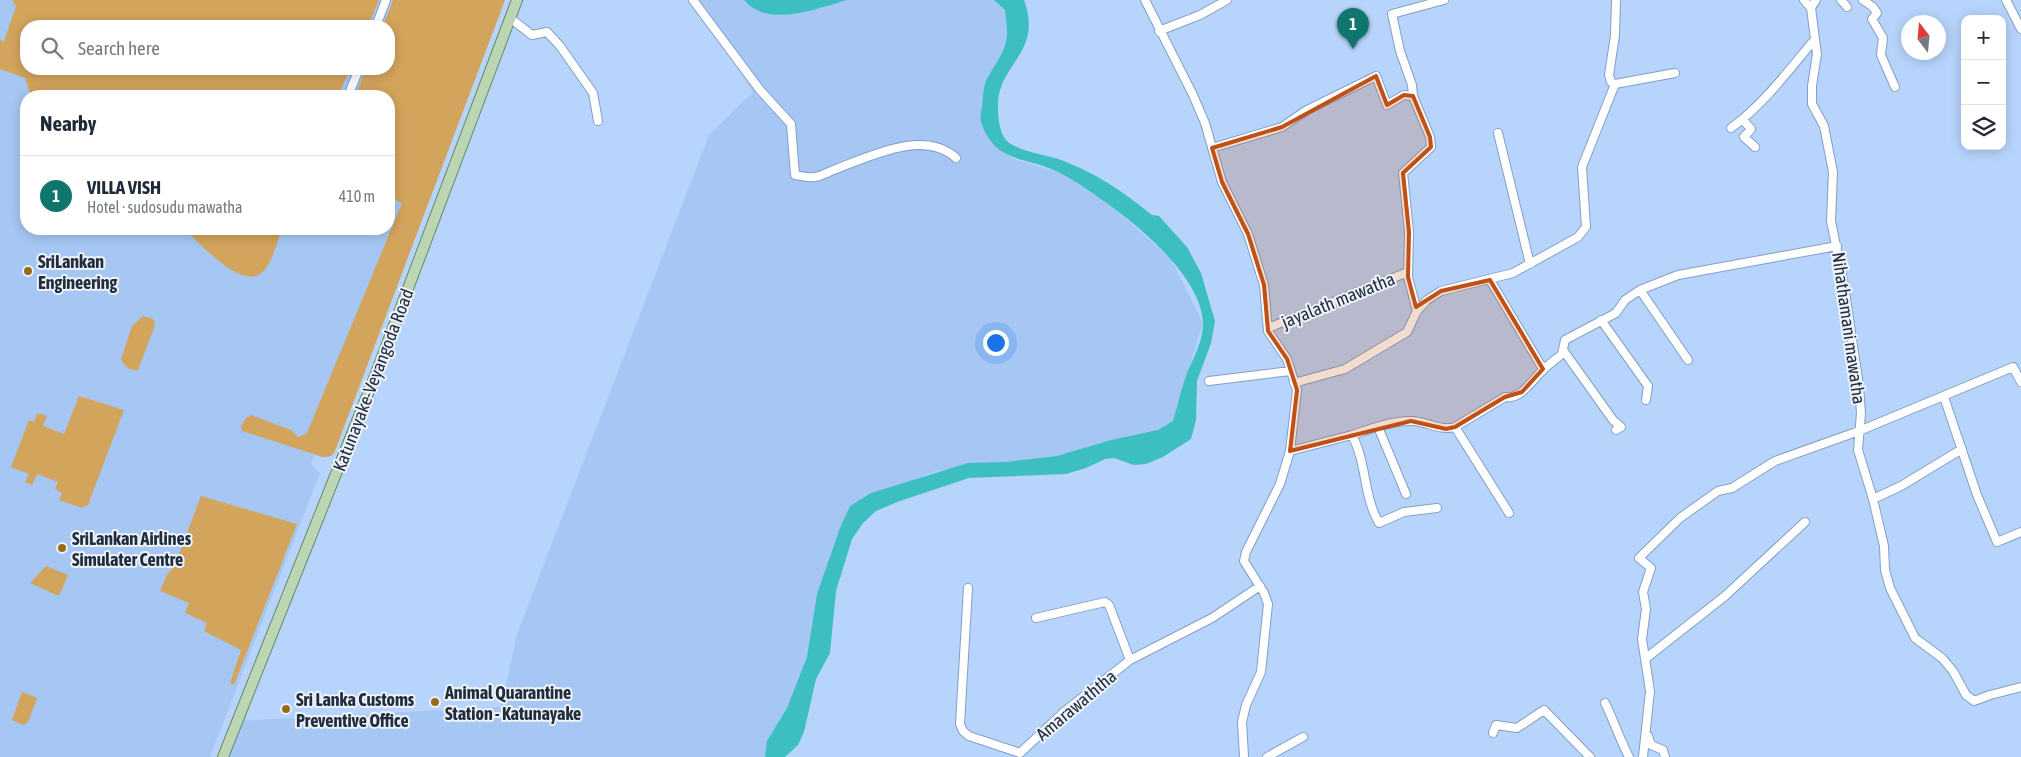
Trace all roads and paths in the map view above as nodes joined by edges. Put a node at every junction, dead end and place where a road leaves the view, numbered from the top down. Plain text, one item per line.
1 (386, 0) edge
2 (517, 0) edge
3 (693, 0) edge
4 (1145, 0) edge
5 (1227, 0) edge
6 (1444, 0) edge
7 (1616, 0) edge
8 (1804, 0) edge
9 (1816, 0) edge
10 (1841, 0) edge
11 (1864, 0) edge
12 (2006, 0) edge
13 (1847, 7) dead end
14 (1811, 8) junction
15 (510, 18) junction
16 (378, 20) edge
17 (2021, 30) edge
18 (1159, 31) junction
19 (1815, 39) junction
20 (1675, 73) dead end
21 (357, 75) edge
22 (1615, 84) junction
23 (1895, 87) dead end
24 (350, 90) edge
25 (1413, 96) junction
26 (1743, 120) junction
27 (598, 121) dead end
28 (1731, 128) dead end
29 (1498, 133) dead end
30 (1212, 148) junction
31 (1755, 148) dead end
32 (956, 158) dead end
33 (1837, 246) junction
34 (1530, 264) junction
35 (1408, 272) junction
36 (1490, 280) junction
37 (1640, 290) junction
38 (1417, 311) junction
39 (1601, 320) junction
40 (1268, 328) junction
41 (1563, 350) junction
42 (1688, 360) dead end
43 (1543, 369) junction
44 (1290, 371) junction
45 (1209, 380) dead end
46 (2021, 382) edge
47 (1294, 383) junction
48 (1944, 397) junction
49 (1646, 400) dead end
50 (1378, 427) junction
51 (1455, 427) junction
52 (1616, 430) dead end
53 (1859, 431) junction
54 (1352, 435) junction
55 (1962, 448) junction
56 (1290, 451) junction
57 (1406, 494) dead end
58 (1873, 499) junction
59 (1437, 508) dead end
60 (1509, 514) dead end
61 (1806, 522) dead end
62 (2021, 532) edge
63 (1260, 586) junction
64 (968, 588) dead end
65 (1036, 618) dead end
66 (1646, 659) junction
67 (1130, 660) junction
68 (2021, 687) edge
69 (1605, 703) dead end
70 (1646, 724) junction
71 (1493, 733) dead end
72 (1303, 737) dead end
73 (1020, 755) edge
74 (223, 757) edge
75 (1244, 757) edge
76 (1267, 757) edge
77 (1590, 757) edge
78 (1629, 757) edge
79 (1643, 757) edge
80 (1665, 757) edge

1 - 16 street
2 - 15 main road, Katunayake-Veyangoda Road
3 - 32 street
4 - 18 street
5 - 18 street
6 - 25 street
7 - 22 street
8 - 14 street
9 - 14 street
10 - 13 street
11 - 23 street
12 - 17 street
14 - 19 street, Nihathamani mawatha
15 - 27 street
15 - 74 main road, Katunayake-Veyangoda Road
18 - 30 street
19 - 26 street
19 - 33 street, Nihathamani mawatha
20 - 22 street
21 - 24 street
22 - 34 street
25 - 30 street
25 - 35 street
26 - 28 street
26 - 31 street
29 - 34 street
30 - 40 street
33 - 37 street
33 - 53 street, Nihathamani mawatha
34 - 36 street
35 - 38 street
35 - 40 street, jayalath mawatha
36 - 38 street
36 - 43 street
37 - 39 street
37 - 42 street
38 - 47 street
39 - 41 street
39 - 49 street
40 - 44 street
41 - 43 street
41 - 52 street
43 - 51 street
44 - 45 street
44 - 47 street
46 - 48 street
47 - 56 street
48 - 53 street
48 - 55 street
50 - 51 street
50 - 54 street
50 - 57 street
51 - 60 street
53 - 58 street, Nihathamani mawatha
53 - 66 street
54 - 56 street
54 - 59 street
55 - 58 street
55 - 62 street
56 - 63 street
58 - 68 street, Nihathamani mawatha
61 - 66 street
63 - 67 street, Amarawaththa
63 - 75 street
64 - 73 street, Amarawaththa
65 - 67 street
66 - 70 street
67 - 73 street, Amarawaththa
69 - 78 street
70 - 79 street
70 - 80 street
71 - 77 street
72 - 76 street

